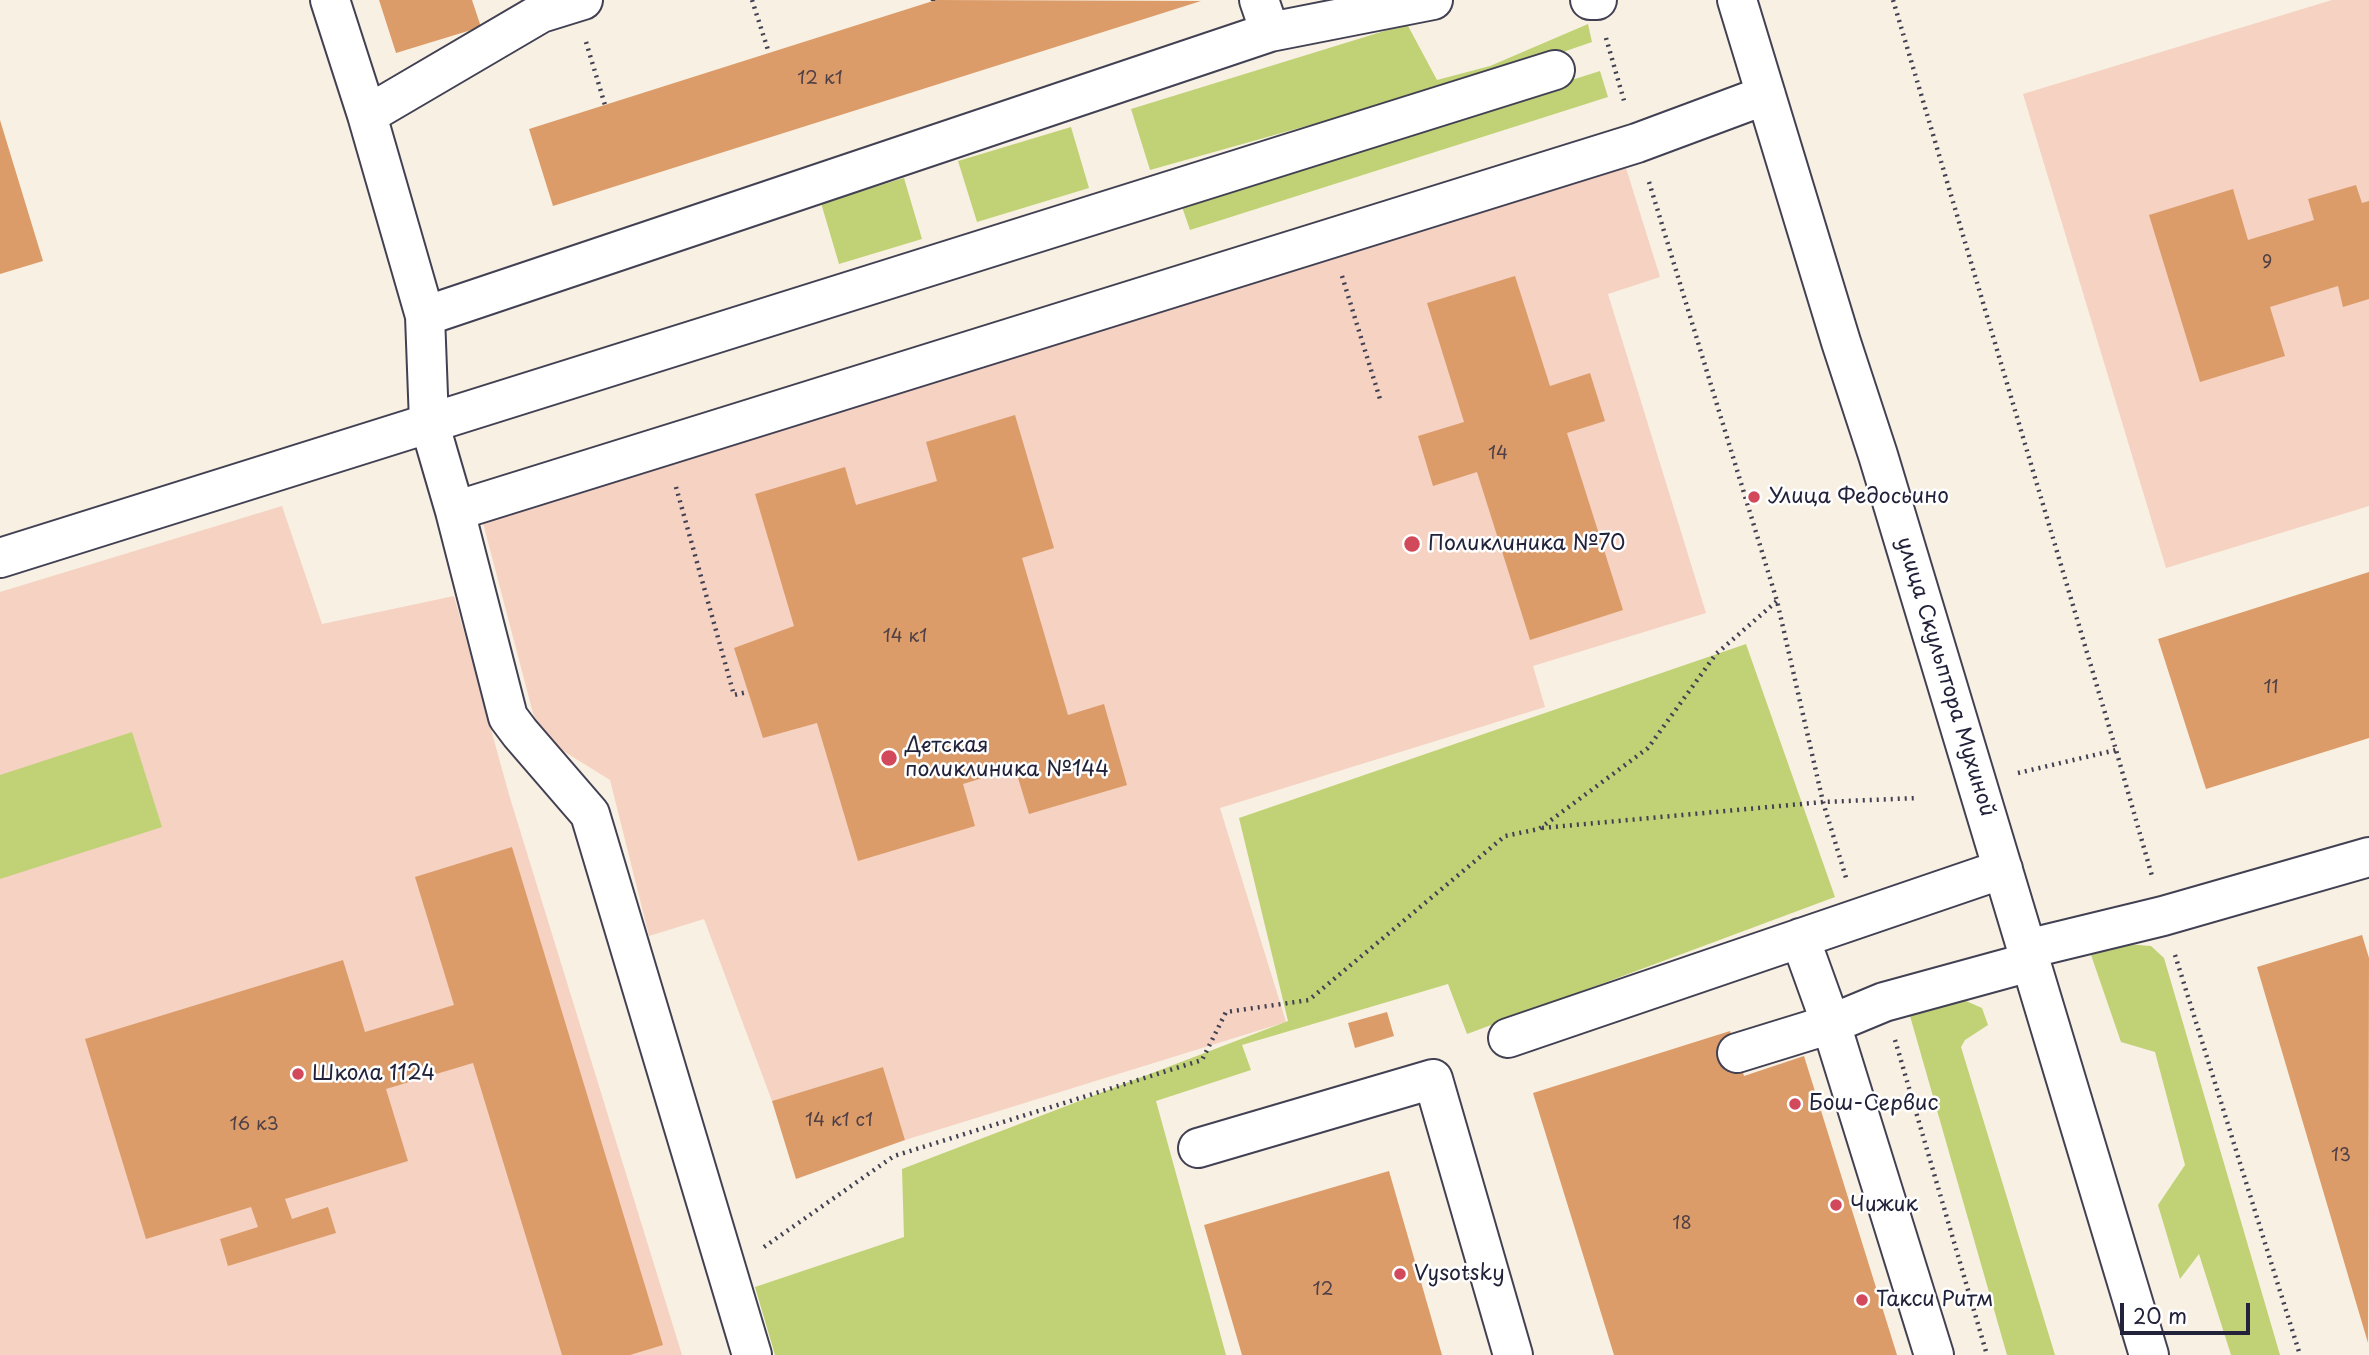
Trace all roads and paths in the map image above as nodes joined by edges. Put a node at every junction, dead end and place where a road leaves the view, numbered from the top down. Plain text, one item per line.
1 (330, 0) edge
2 (752, 0) edge
3 (1433, 0) edge
4 (1594, 0) edge
5 (1737, 0) edge
6 (1893, 0) edge
7 (578, 1) edge
8 (1265, 16) edge
9 (769, 53) dead end
10 (1555, 70) dead end
11 (1766, 95) junction
12 (605, 105) dead end
13 (368, 115) junction
14 (1637, 143) junction
15 (1330, 239) junction
16 (425, 316) junction
17 (1380, 399) dead end
18 (429, 422) junction
19 (664, 446) junction
20 (455, 511) junction
21 (0, 558) edge
22 (1777, 601) junction
23 (747, 692) dead end
24 (2116, 750) junction
25 (2018, 773) dead end
26 (1918, 798) dead end
27 (1823, 802) junction
28 (1539, 828) junction
29 (2369, 857) edge
30 (2003, 869) junction
31 (2163, 916) junction
32 (1859, 919) junction
33 (1800, 938) junction
34 (2028, 955) junction
35 (1884, 1002) junction
36 (1831, 1024) junction
37 (1508, 1038) dead end
38 (1737, 1053) dead end
39 (1198, 1147) dead end
40 (727, 1272) junction
41 (752, 1355) edge
42 (1513, 1355) edge
43 (1934, 1355) edge
44 (1987, 1355) edge
45 (2148, 1355) edge
46 (2300, 1355) edge

1 - 13 street
2 - 9 path
3 - 8 street
4 - 14 path
5 - 11 street, улица Скульптора Мухиной
6 - 24 path
7 - 12 path
7 - 13 street
8 - 16 street
10 - 18 street
11 - 14 street
11 - 30 street, улица Скульптора Мухиной
13 - 16 street
14 - 15 street
14 - 22 path
15 - 17 path
15 - 19 street
16 - 18 street
18 - 20 street
18 - 21 street
19 - 20 street
19 - 23 path
20 - 40 street
22 - 27 path
22 - 28 path
24 - 25 path
24 - 31 path
26 - 27 path
27 - 28 path
27 - 32 path
28 - 40 path
29 - 31 street
30 - 32 street
30 - 34 street, улица Скульптора Мухиной
31 - 34 street
31 - 46 path
32 - 33 street
33 - 36 street
33 - 37 street
34 - 35 street
34 - 45 street, улица Скульптора Мухиной
35 - 36 street
35 - 44 path
36 - 38 street
36 - 43 street
39 - 42 street
40 - 41 street

